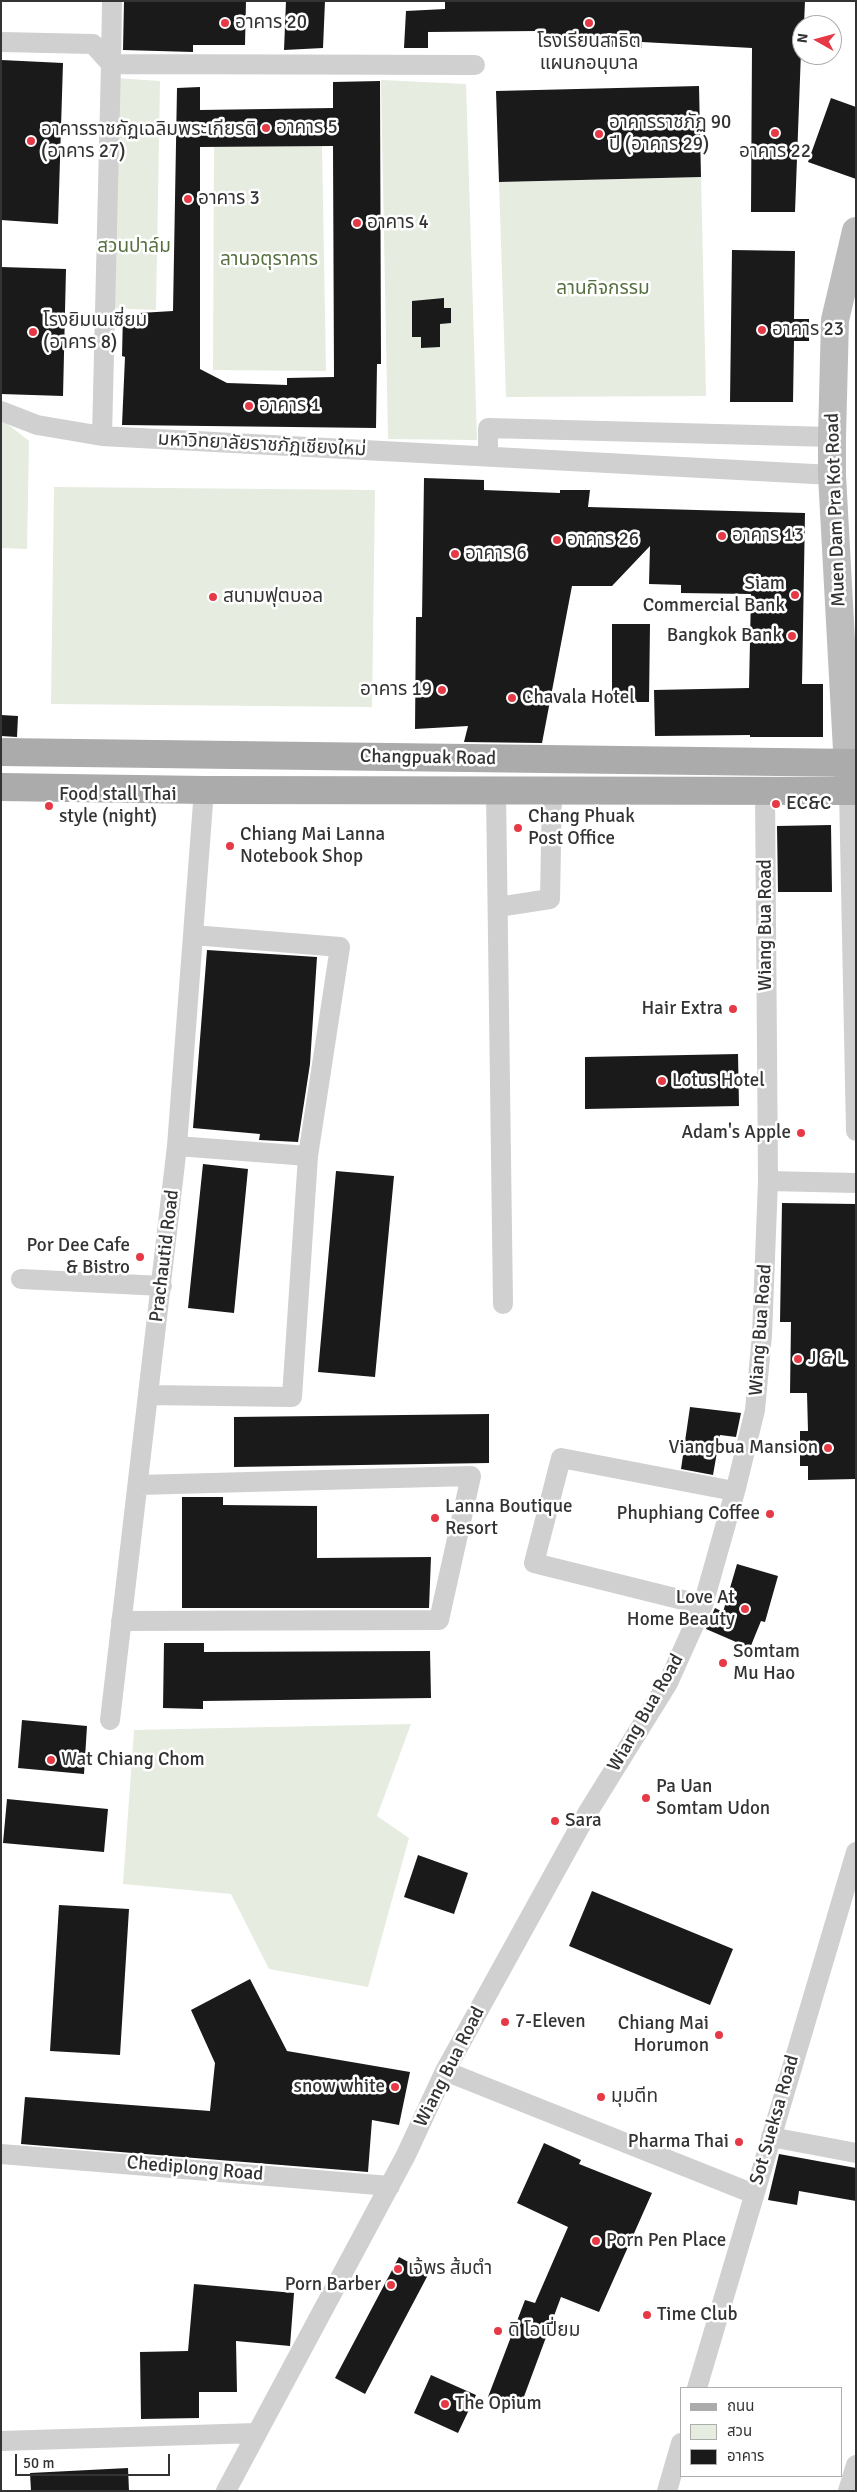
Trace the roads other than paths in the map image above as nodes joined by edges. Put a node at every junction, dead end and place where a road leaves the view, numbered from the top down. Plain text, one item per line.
1 (112, 1) edge
2 (1, 42) edge
3 (111, 64) junction
4 (475, 65) dead end
5 (856, 231) edge
6 (1, 411) edge
7 (102, 436) junction
8 (832, 437) junction
9 (488, 456) junction
10 (832, 476) junction
11 (1, 752) edge
12 (852, 763) edge
13 (1, 786) edge
14 (204, 790) junction
15 (496, 790) junction
16 (552, 790) junction
17 (765, 791) junction
18 (852, 791) edge
19 (498, 907) junction
20 (194, 936) junction
21 (856, 1131) edge
22 (177, 1146) junction
23 (308, 1156) junction
24 (768, 1181) junction
25 (856, 1183) edge
26 (21, 1279) dead end
27 (162, 1286) junction
28 (503, 1304) dead end
29 (149, 1395) junction
30 (138, 1484) junction
31 (734, 1491) junction
32 (703, 1605) junction
33 (121, 1621) junction
34 (110, 1720) dead end
35 (856, 1852) edge
36 (445, 2072) junction
37 (771, 2137) junction
38 (856, 2153) edge
39 (1, 2154) edge
40 (390, 2186) junction
41 (754, 2194) junction
42 (697, 2387) edge
43 (256, 2432) junction
44 (1, 2440) edge
45 (680, 2446) edge
46 (856, 2465) edge
47 (226, 2491) edge
48 (667, 2491) edge
49 (848, 2491) edge

1 - 3 street
2 - 3 street
3 - 4 street
3 - 7 street
5 - 8 street, Muen Dam Pra Kot Road
6 - 7 street, มหาวิทยาลัยราชภัฏเชียงใหม่
7 - 9 street, มหาวิทยาลัยราชภัฏเชียงใหม่
8 - 9 street
8 - 10 street, Muen Dam Pra Kot Road
9 - 10 street, มหาวิทยาลัยราชภัฏเชียงใหม่
10 - 12 street, Muen Dam Pra Kot Road
11 - 12 main road, Changpuak Road
12 - 18 street, Muen Dam Pra Kot Road
13 - 14 main road, Changpuak Road
14 - 15 main road, Changpuak Road
14 - 20 street, Prachautid Road
15 - 16 main road, Changpuak Road
15 - 19 street
16 - 17 main road, Changpuak Road
16 - 19 street
17 - 18 main road, Changpuak Road
17 - 24 street, Wiang Bua Road
18 - 21 street
19 - 28 street
20 - 22 street, Prachautid Road
20 - 23 street
22 - 23 street
22 - 27 street, Prachautid Road
23 - 29 street
24 - 25 street
24 - 31 street, Wiang Bua Road
26 - 27 street
27 - 29 street, Prachautid Road
29 - 30 street, Prachautid Road
30 - 33 street, Prachautid Road
30 - 33 street
31 - 32 street, Wiang Bua Road
31 - 32 street
32 - 36 street, Wiang Bua Road
33 - 34 street, Prachautid Road
35 - 37 street, Sot Sueksa Road
36 - 40 street, Wiang Bua Road
36 - 41 street
37 - 38 street
37 - 41 street, Sot Sueksa Road
39 - 40 street, Chediplong Road
40 - 43 street, Wiang Bua Road
41 - 42 street, Sot Sueksa Road
43 - 44 street
43 - 47 street, Wiang Bua Road
45 - 48 street
46 - 49 street

